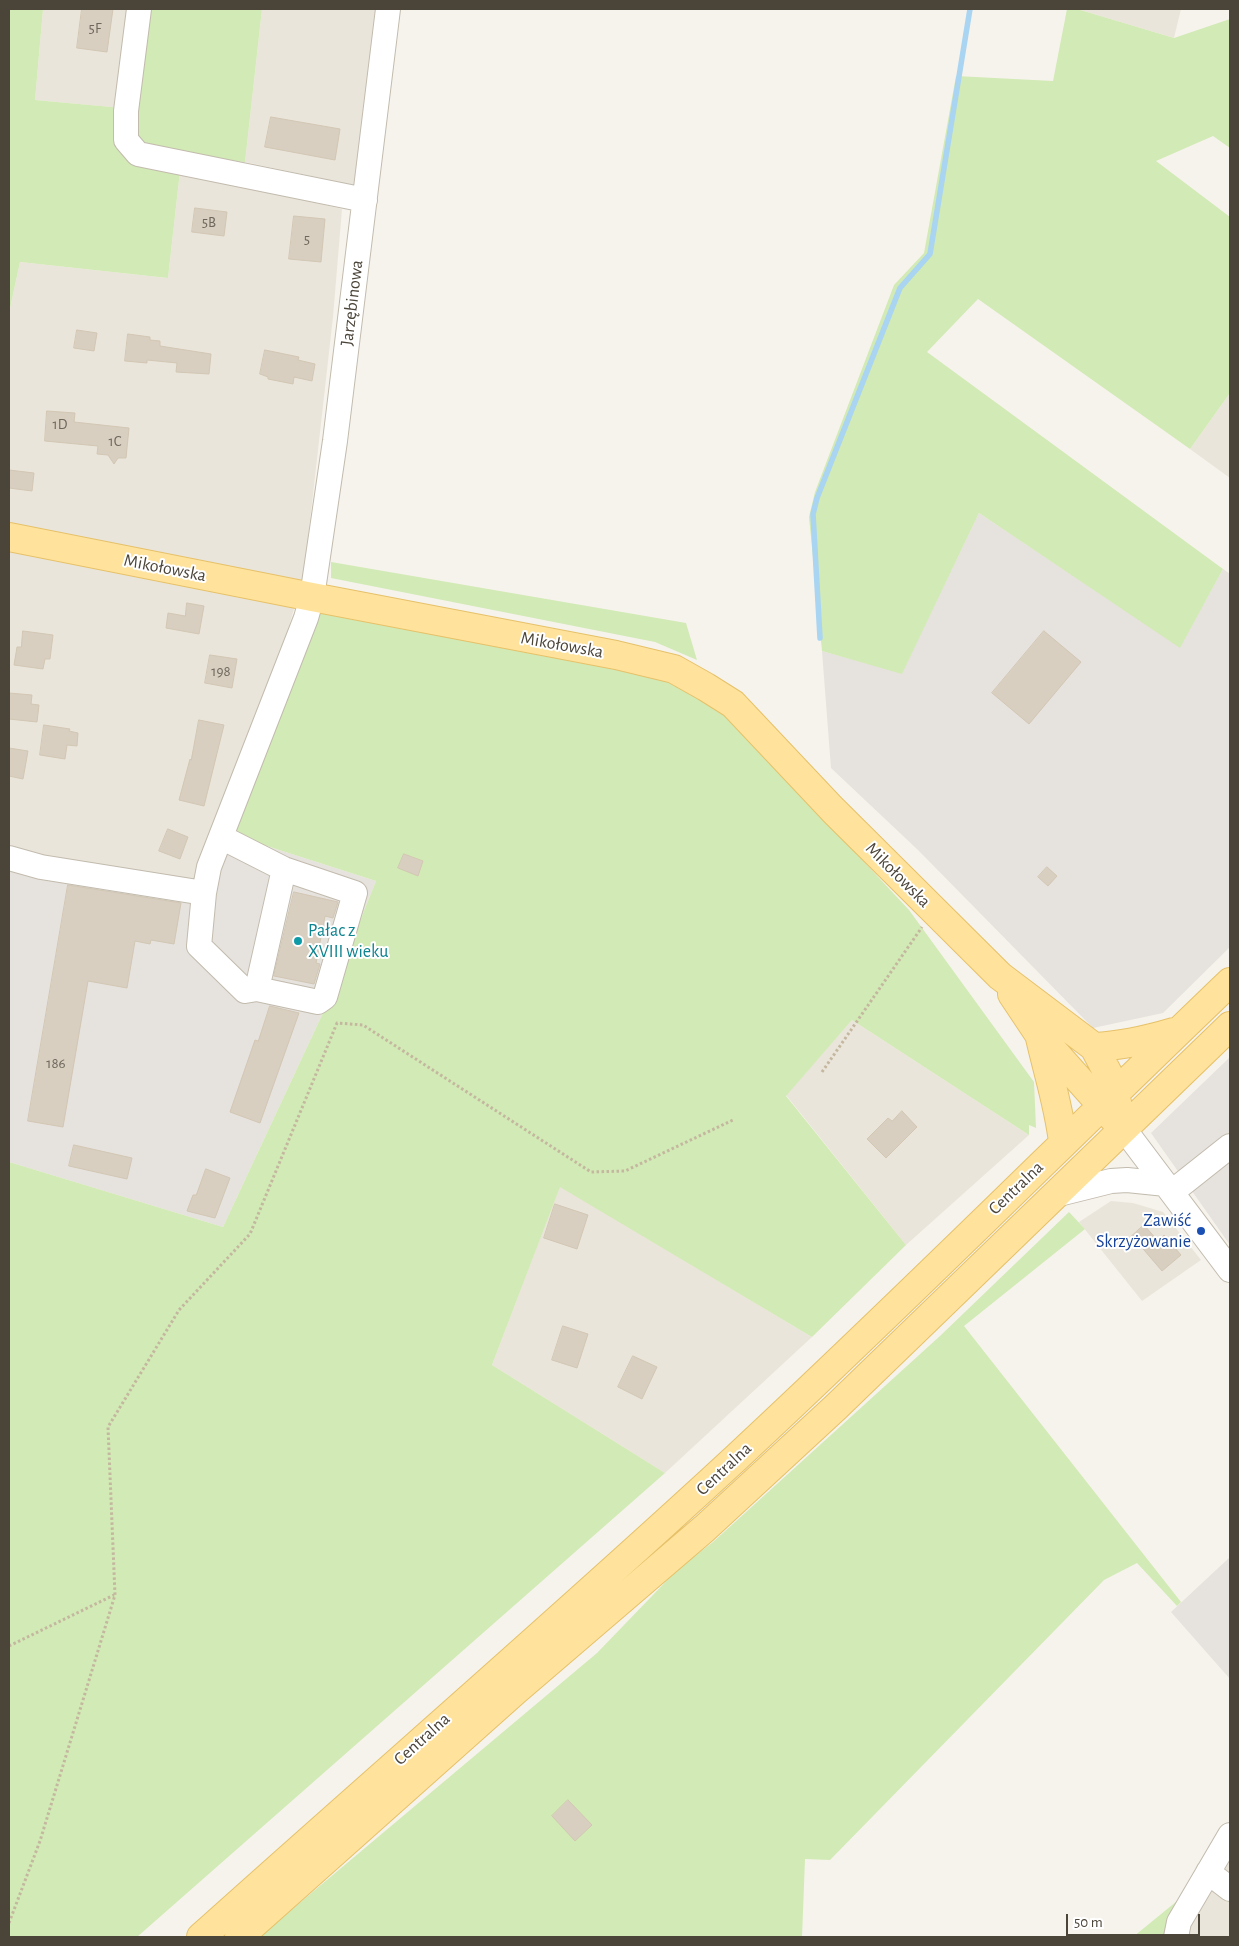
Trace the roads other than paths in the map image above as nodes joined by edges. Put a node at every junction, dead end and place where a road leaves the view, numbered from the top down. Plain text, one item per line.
1 (139, 9) edge
2 (388, 9) edge
3 (365, 200) junction
4 (9, 537) edge
5 (312, 597) junction
6 (221, 837) junction
7 (9, 858) edge
8 (284, 868) junction
9 (204, 893) junction
10 (1000, 976) junction
11 (1230, 982) edge
12 (257, 989) junction
13 (1230, 1026) edge
14 (1180, 1030) junction
15 (1040, 1036) junction
16 (1094, 1047) junction
17 (1109, 1099) junction
18 (1124, 1130) junction
19 (1063, 1142) junction
20 (1230, 1146) edge
21 (1169, 1188) junction
22 (1056, 1195) junction
23 (1230, 1270) edge
24 (1230, 1835) edge
25 (1208, 1872) junction
26 (1230, 1889) edge
27 (200, 1937) edge
28 (239, 1937) edge
29 (1176, 1937) edge

1 - 3 street
2 - 3 street, Jarzębinowa
3 - 5 street, Jarzębinowa
4 - 5 main road, Mikołowska
5 - 6 street, Jarzębinowa
5 - 10 main road, Mikołowska
6 - 8 street
6 - 9 street, Jarzębinowa
7 - 9 street
8 - 12 street
8 - 12 street
9 - 12 street, Jarzębinowa
10 - 15 main road, Mikołowska
10 - 16 main road, Mikołowska
11 - 14 main road, Centralna
13 - 18 main road, Centralna
14 - 16 main road
14 - 17 main road, Centralna
15 - 17 main road, Mikołowska
15 - 19 main road
16 - 17 main road, Mikołowska
17 - 18 main road, Mikołowska
17 - 19 main road, Centralna
18 - 21 street
18 - 22 main road, Centralna
19 - 27 main road, Centralna
20 - 21 street
21 - 22 street
21 - 23 street
22 - 28 main road, Centralna
24 - 25 street
25 - 26 street
25 - 29 street

